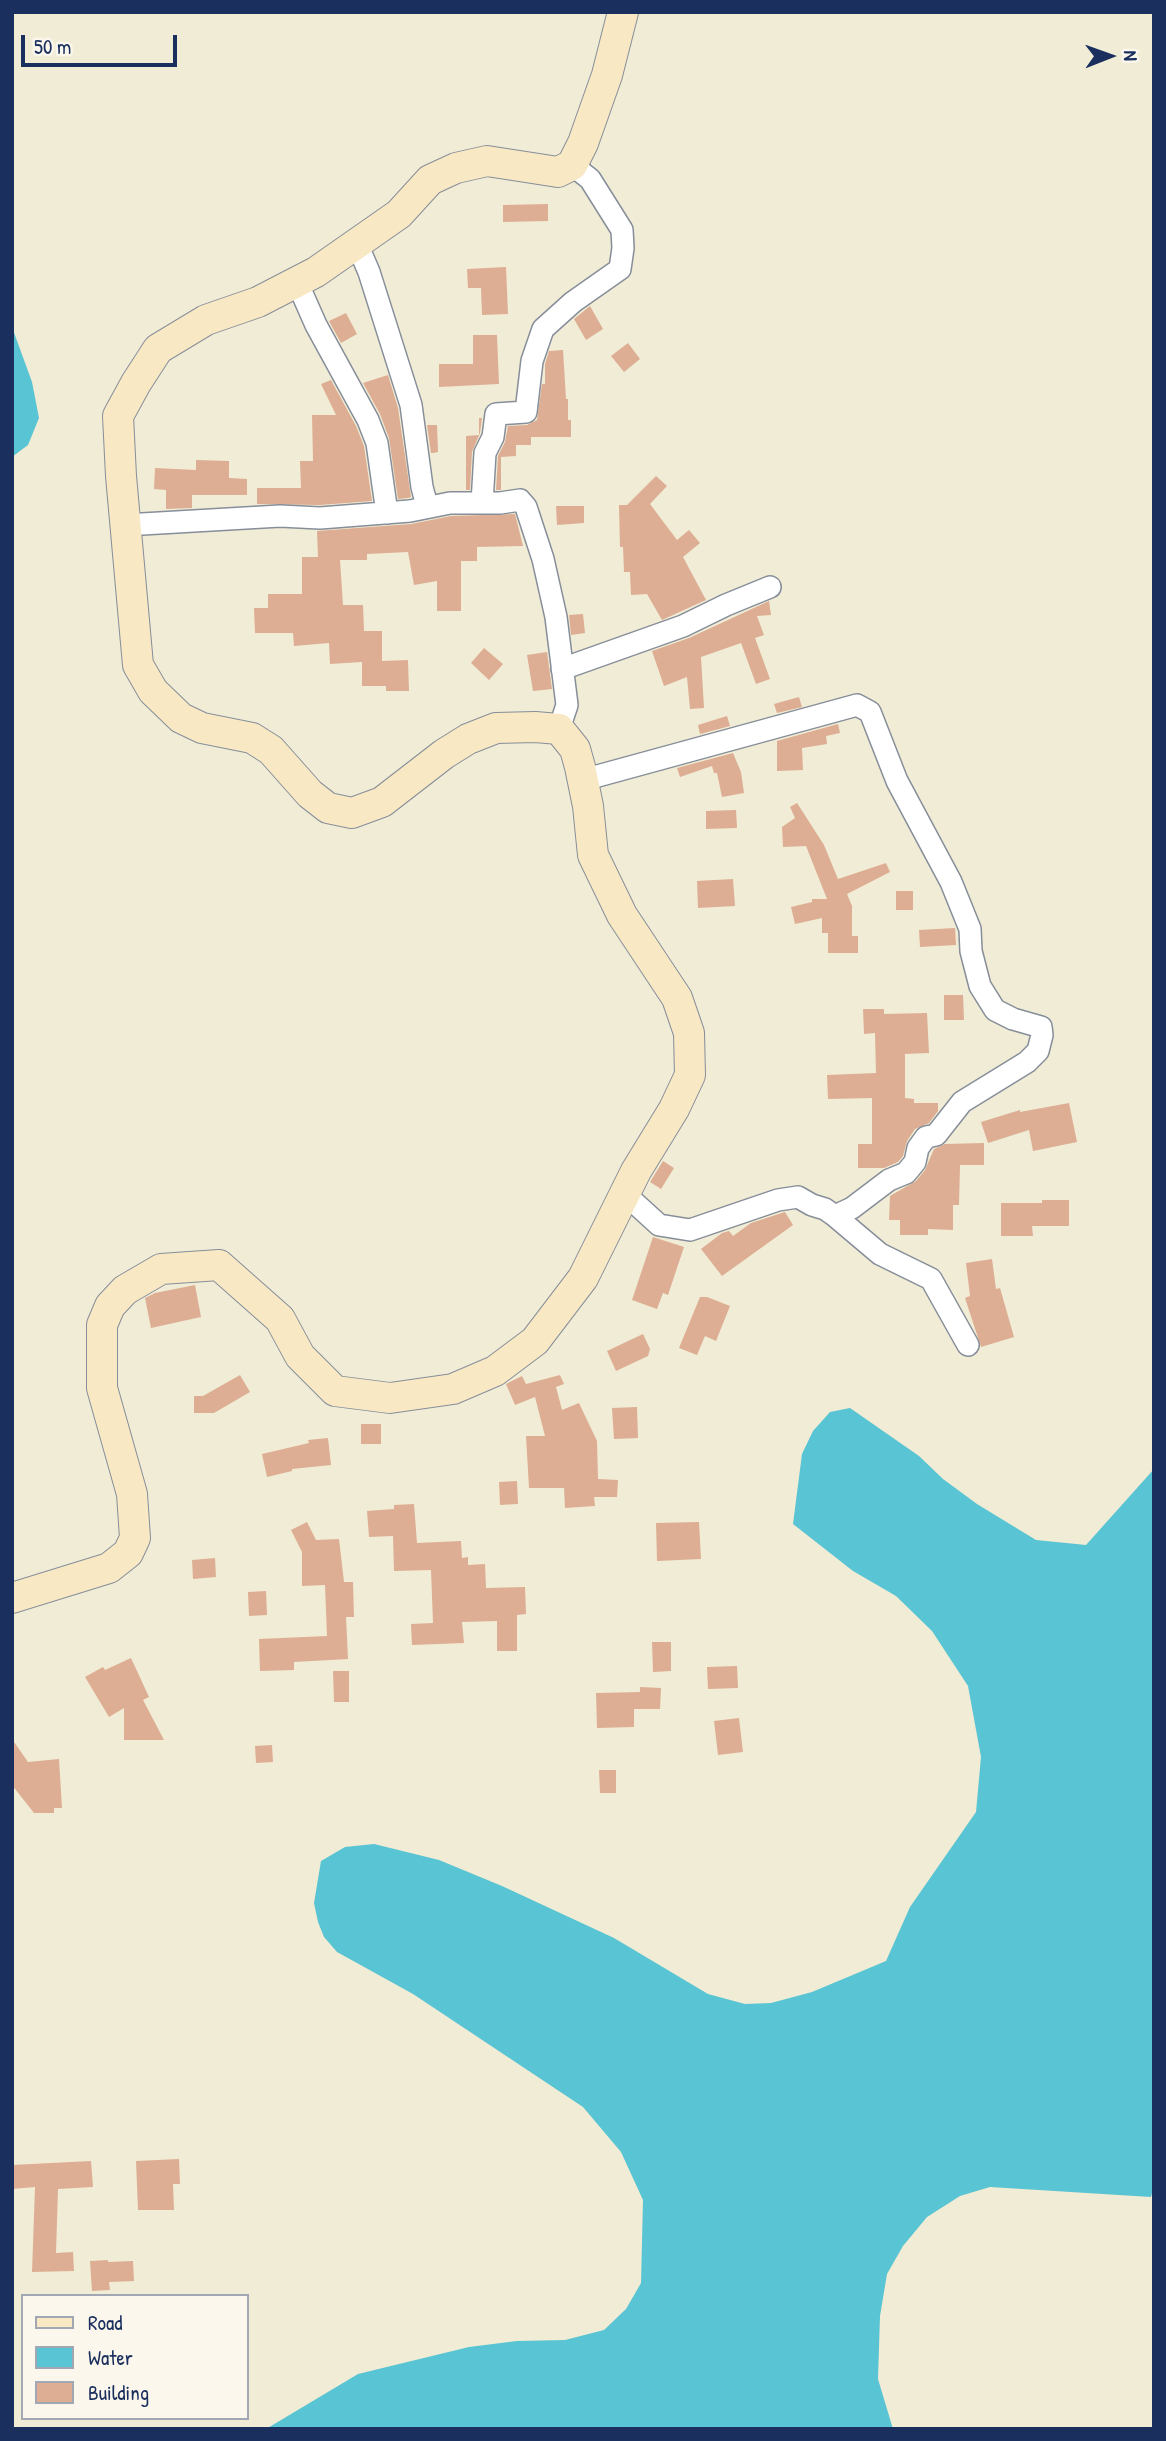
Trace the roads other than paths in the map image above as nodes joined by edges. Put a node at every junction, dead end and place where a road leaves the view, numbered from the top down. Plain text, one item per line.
1 (623, 12) edge
2 (572, 165) junction
3 (357, 244) junction
4 (297, 282) junction
5 (482, 503) junction
6 (427, 506) junction
7 (387, 513) junction
8 (125, 525) junction
9 (770, 587) dead end
10 (562, 669) junction
11 (559, 729) junction
12 (583, 780) junction
13 (625, 1194) junction
14 (835, 1216) junction
15 (968, 1345) dead end
16 (12, 1598) edge

1 - 2 street
2 - 3 street
2 - 5 street
3 - 4 street
3 - 6 street
4 - 7 street
4 - 8 street
5 - 6 street
5 - 10 street
6 - 7 street
7 - 8 street
8 - 11 street
9 - 10 street
10 - 11 street
11 - 12 street
12 - 13 street
12 - 14 street
13 - 14 street
13 - 16 street
14 - 15 street

